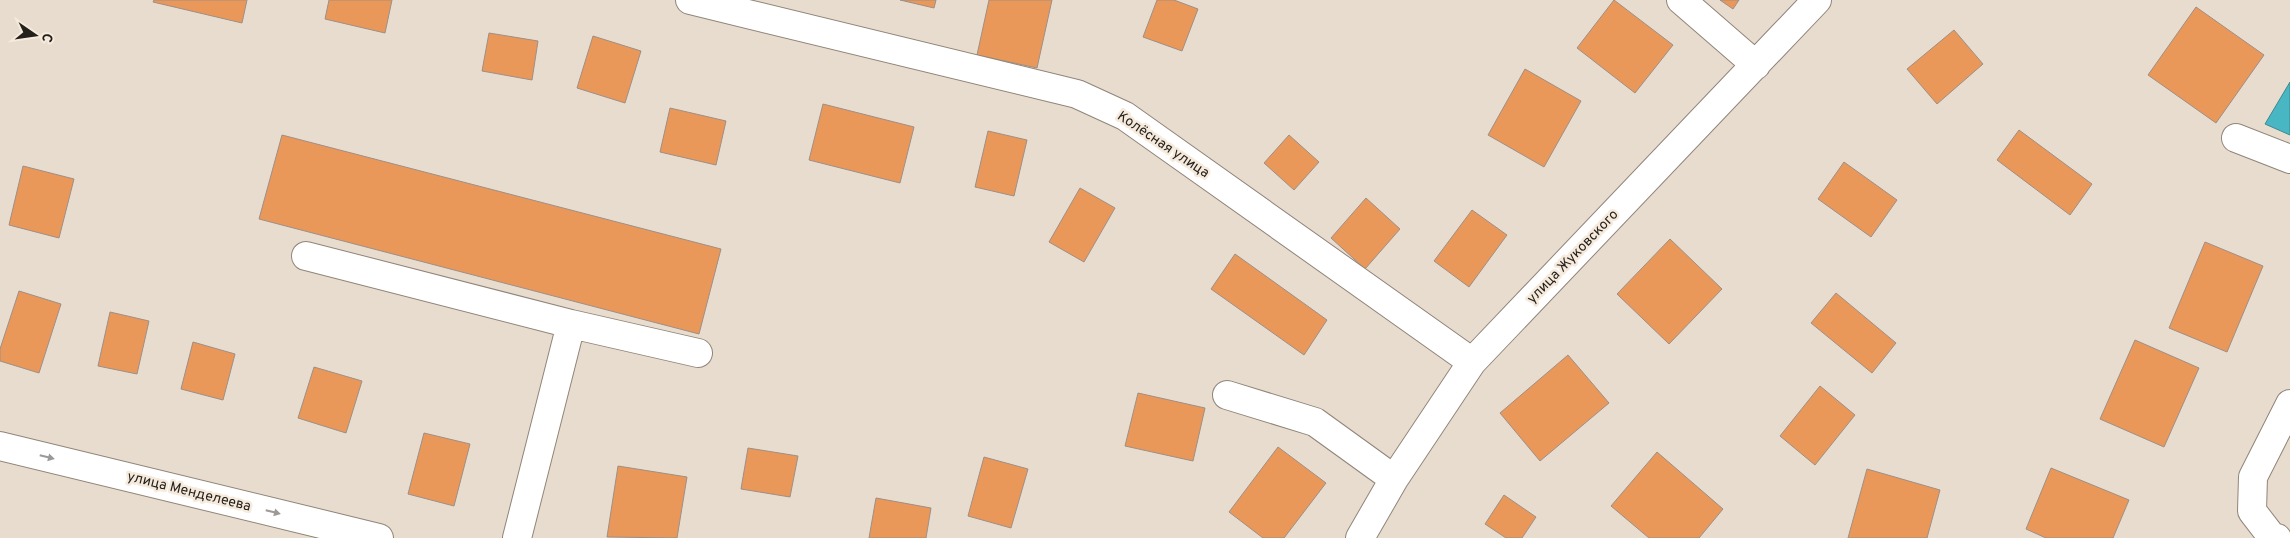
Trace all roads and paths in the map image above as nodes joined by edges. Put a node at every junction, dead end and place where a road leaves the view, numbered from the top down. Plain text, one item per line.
1 (690, 0) edge
2 (1681, 0) edge
3 (1817, 0) edge
4 (1756, 64) junction
5 (2236, 138) dead end
6 (2290, 159) edge
7 (306, 256) dead end
8 (571, 324) junction
9 (698, 353) dead end
10 (1472, 362) junction
11 (1227, 395) dead end
12 (2290, 404) edge
13 (0, 446) edge
14 (1394, 479) junction
15 (379, 538) edge
16 (517, 538) edge
17 (1360, 538) edge
18 (2277, 538) edge

1 - 10 street, Колёсная улица
2 - 4 street
3 - 4 street, улица Жуковского
4 - 10 street, улица Жуковского
5 - 6 street
7 - 8 street
8 - 9 street
8 - 16 street
10 - 14 street, улица Жуковского
11 - 14 street
12 - 18 street
13 -> 15 street, улица Менделеева
14 - 17 street, улица Жуковского

